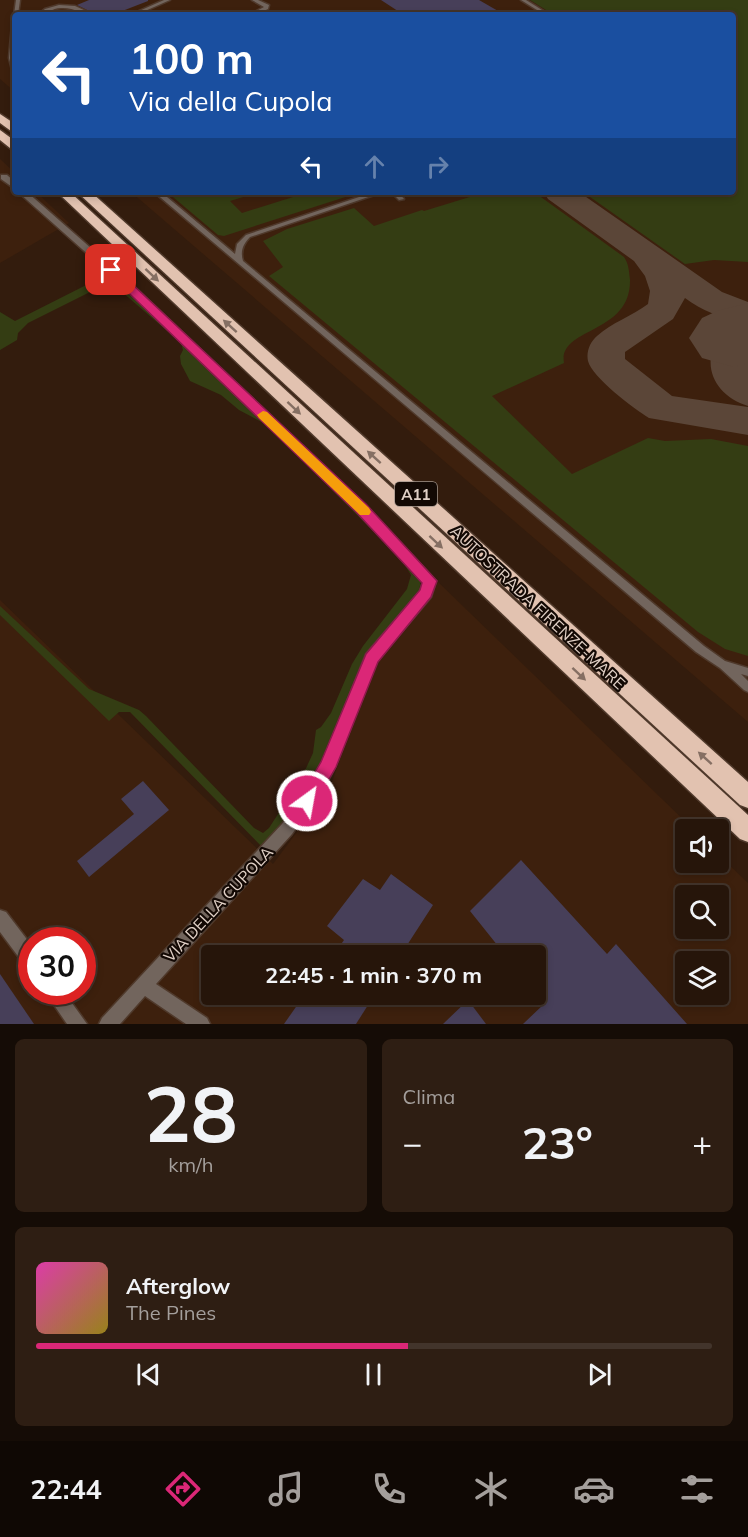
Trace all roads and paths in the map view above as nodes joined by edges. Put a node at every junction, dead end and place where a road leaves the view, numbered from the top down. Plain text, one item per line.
1 (168, 0) edge
2 (254, 0) edge
3 (523, 0) edge
4 (46, 12) edge
5 (87, 12) edge
6 (139, 12) edge
7 (258, 12) edge
8 (543, 12) edge
9 (0, 117) edge
10 (12, 127) edge
11 (0, 134) edge
12 (12, 145) edge
13 (4, 177) dead end
14 (12, 184) edge
15 (25, 195) edge
16 (66, 195) edge
17 (86, 195) edge
18 (162, 195) edge
19 (371, 195) edge
20 (396, 195) edge
21 (401, 199) dead end
22 (240, 261) junction
23 (722, 664) junction
24 (747, 671) edge
25 (748, 687) edge
26 (748, 797) edge
27 (748, 831) edge
28 (0, 918) edge
29 (18, 942) edge
30 (142, 985) junction
31 (64, 1005) edge
32 (78, 1024) edge
33 (108, 1024) edge
34 (201, 1024) edge

1 - 6 lane
2 - 7 lane
3 - 8 lane
4 - 5 lane
9 - 10 highway
11 - 12 highway
13 - 14 street
15 - 30 street, VIA DELLA CUPOLA
16 -> 27 highway, AUTOSTRADA FIRENZE-MARE / A11
26 -> 17 highway, AUTOSTRADA FIRENZE-MARE / A11
18 - 22 lane
19 - 22 lane
20 - 21 lane
22 - 23 lane
23 - 24 lane
23 - 25 lane
28 - 29 street
30 - 33 street, VIA DELLA CUPOLA
30 - 34 street
31 - 32 street

